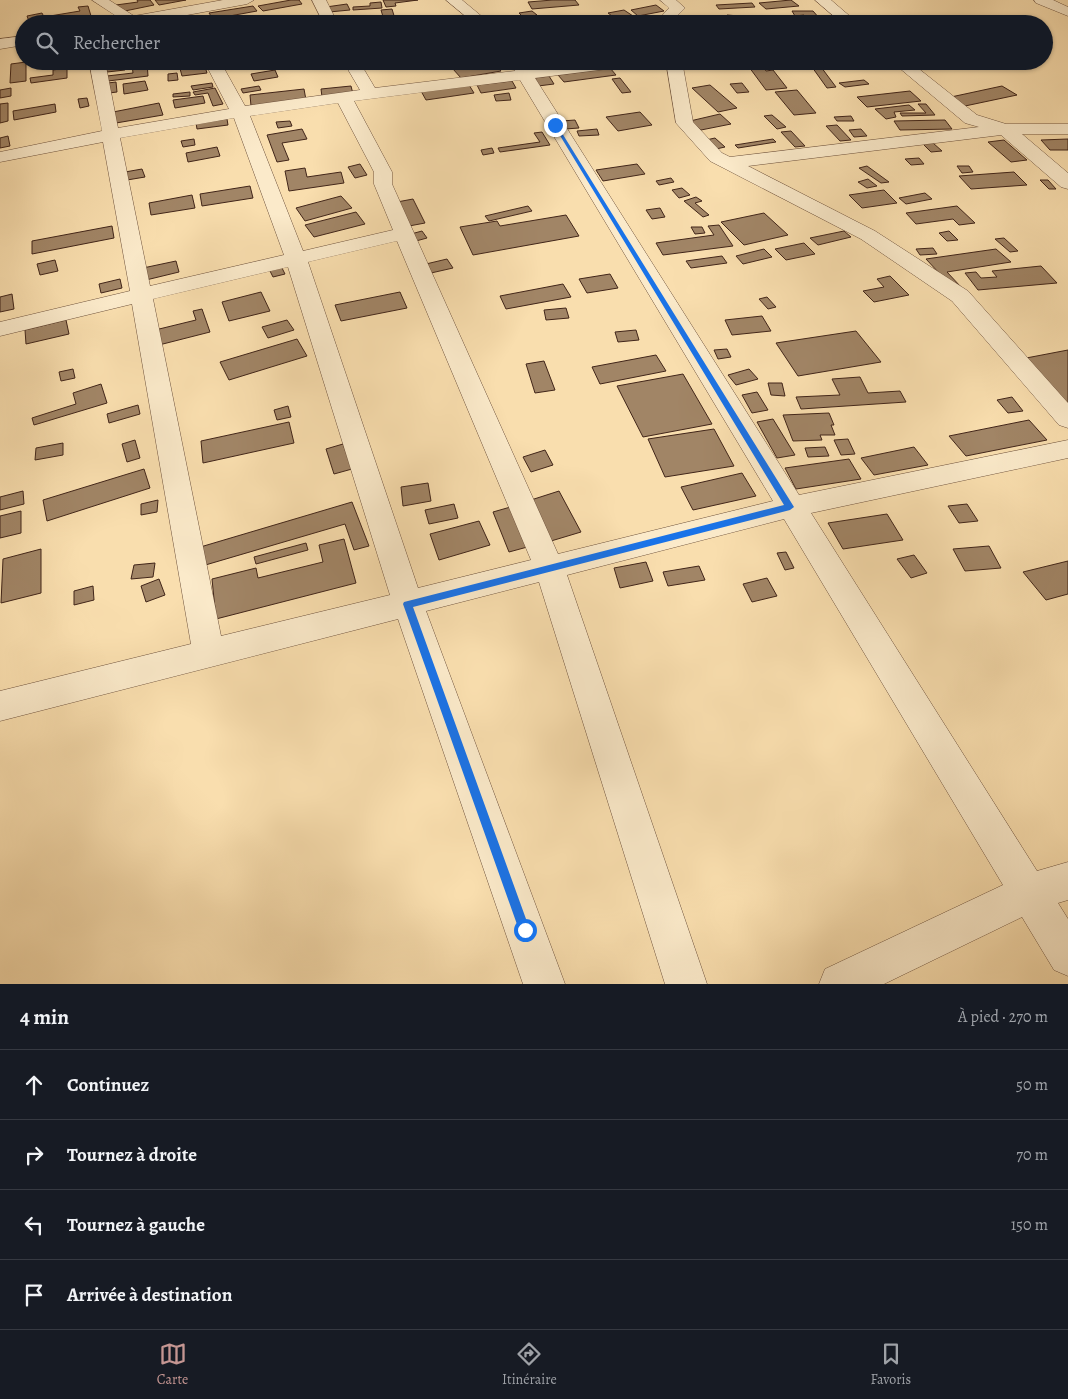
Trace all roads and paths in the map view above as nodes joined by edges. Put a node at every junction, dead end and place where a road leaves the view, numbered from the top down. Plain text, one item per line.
1 (99, 0) edge
2 (247, 0) edge
3 (319, 0) edge
4 (453, 0) edge
5 (667, 0) edge
6 (822, 0) edge
7 (1041, 0) edge
8 (1060, 0) edge
9 (1068, 7) edge
10 (1068, 12) edge
11 (123, 15) edge
12 (195, 15) edge
13 (326, 15) edge
14 (472, 15) edge
15 (670, 15) edge
16 (841, 15) edge
17 (15, 42) edge
18 (0, 44) edge
19 (100, 70) edge
20 (217, 70) edge
21 (353, 70) edge
22 (509, 70) edge
23 (522, 70) edge
24 (676, 70) edge
25 (910, 70) edge
26 (357, 96) junction
27 (240, 113) junction
28 (1068, 129) edge
29 (1005, 130) junction
30 (111, 134) junction
31 (0, 156) edge
32 (728, 163) junction
33 (1068, 183) edge
34 (404, 233) junction
35 (296, 259) junction
36 (142, 296) junction
37 (0, 329) edge
38 (1068, 418) edge
39 (1068, 449) edge
40 (790, 507) junction
41 (550, 569) junction
42 (408, 604) junction
43 (209, 654) junction
44 (0, 706) edge
45 (1068, 881) edge
46 (1028, 893) junction
47 (1068, 956) edge
48 (544, 984) edge
49 (686, 984) edge
50 (840, 984) edge

1 - 11 street
2 - 12 street
3 - 13 street
4 - 14 street
5 - 15 street
6 - 16 street
7 - 10 street
8 - 9 street
17 - 18 street
19 - 30 street
20 - 27 street
21 - 26 street
22 - 26 street
23 - 40 street
24 - 32 street
25 - 29 street
26 - 27 street
26 - 34 street
27 - 30 street
27 - 35 street
28 - 29 street
29 - 32 street
29 - 33 street
30 - 31 street
30 - 36 street
32 - 38 street
34 - 35 street
34 - 41 street
35 - 36 street
35 - 42 street
36 - 37 street
36 - 43 street
39 - 40 street
40 - 41 street
40 - 46 street
41 - 42 street
41 - 49 street
42 - 43 street
42 - 48 street
43 - 44 street
45 - 46 street
46 - 47 street
46 - 50 street

